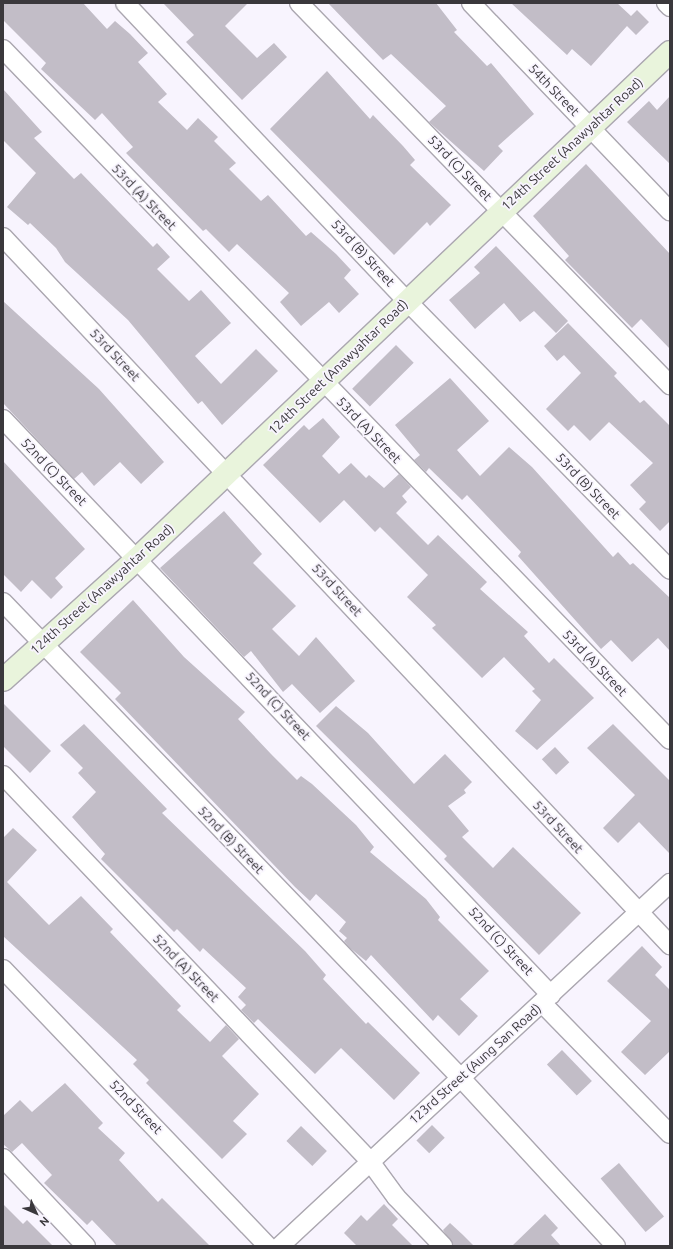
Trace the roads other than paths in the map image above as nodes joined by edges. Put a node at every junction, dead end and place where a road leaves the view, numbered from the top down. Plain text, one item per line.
1 (125, 3) edge
2 (299, 3) edge
3 (471, 3) edge
4 (666, 3) edge
5 (670, 7) edge
6 (3, 49) edge
7 (670, 52) edge
8 (590, 127) junction
9 (501, 211) junction
10 (670, 211) edge
11 (3, 237) edge
12 (407, 301) junction
13 (322, 382) junction
14 (670, 385) edge
15 (3, 419) edge
16 (227, 473) junction
17 (138, 558) junction
18 (670, 570) edge
19 (3, 602) edge
20 (42, 643) junction
21 (3, 680) edge
22 (670, 740) edge
23 (3, 775) edge
24 (670, 882) edge
25 (638, 912) junction
26 (670, 945) edge
27 (3, 969) edge
28 (547, 999) junction
29 (460, 1078) junction
30 (670, 1134) edge
31 (3, 1158) edge
32 (369, 1160) junction
33 (86, 1246) edge
34 (268, 1246) edge
35 (280, 1246) edge
36 (443, 1246) edge
37 (616, 1246) edge

1 - 12 street, 53rd (B) Street
2 - 9 street, 53rd (C) Street
3 - 8 street, 54th Street
4 - 5 street
6 - 13 street, 53rd (A) Street
7 - 8 street, 124th Street (Anawyahtar Road)
8 - 9 street, 124th Street (Anawyahtar Road)
8 - 10 street, 54th Street
9 - 12 street, 124th Street (Anawyahtar Road)
9 - 14 street, 53rd (C) Street
11 - 16 street, 53rd Street
12 - 13 street, 124th Street (Anawyahtar Road)
12 - 18 street, 53rd (B) Street
13 - 16 street, 124th Street (Anawyahtar Road)
13 - 22 street, 53rd (A) Street
15 - 17 street, 52nd (C) Street
16 - 17 street, 124th Street (Anawyahtar Road)
16 - 25 street, 53rd Street
17 - 20 street, 124th Street (Anawyahtar Road)
17 - 28 street, 52nd (C) Street
19 - 20 street, 52nd (B) Street
20 - 21 street, 124th Street (Anawyahtar Road)
20 - 29 street, 52nd (B) Street
23 - 32 street, 52nd (A) Street
24 - 25 street, 123rd Street (Aung San Road)
25 - 26 street, 53rd Street
25 - 28 street, 123rd Street (Aung San Road)
27 - 34 street, 52nd Street
28 - 29 street, 123rd Street (Aung San Road)
28 - 30 street, 52nd (C) Street
29 - 32 street, 123rd Street (Aung San Road)
29 - 37 street, 52nd (B) Street
31 - 33 street
32 - 35 street, 123rd Street (Aung San Road)
32 - 36 street, 52nd (A) Street

